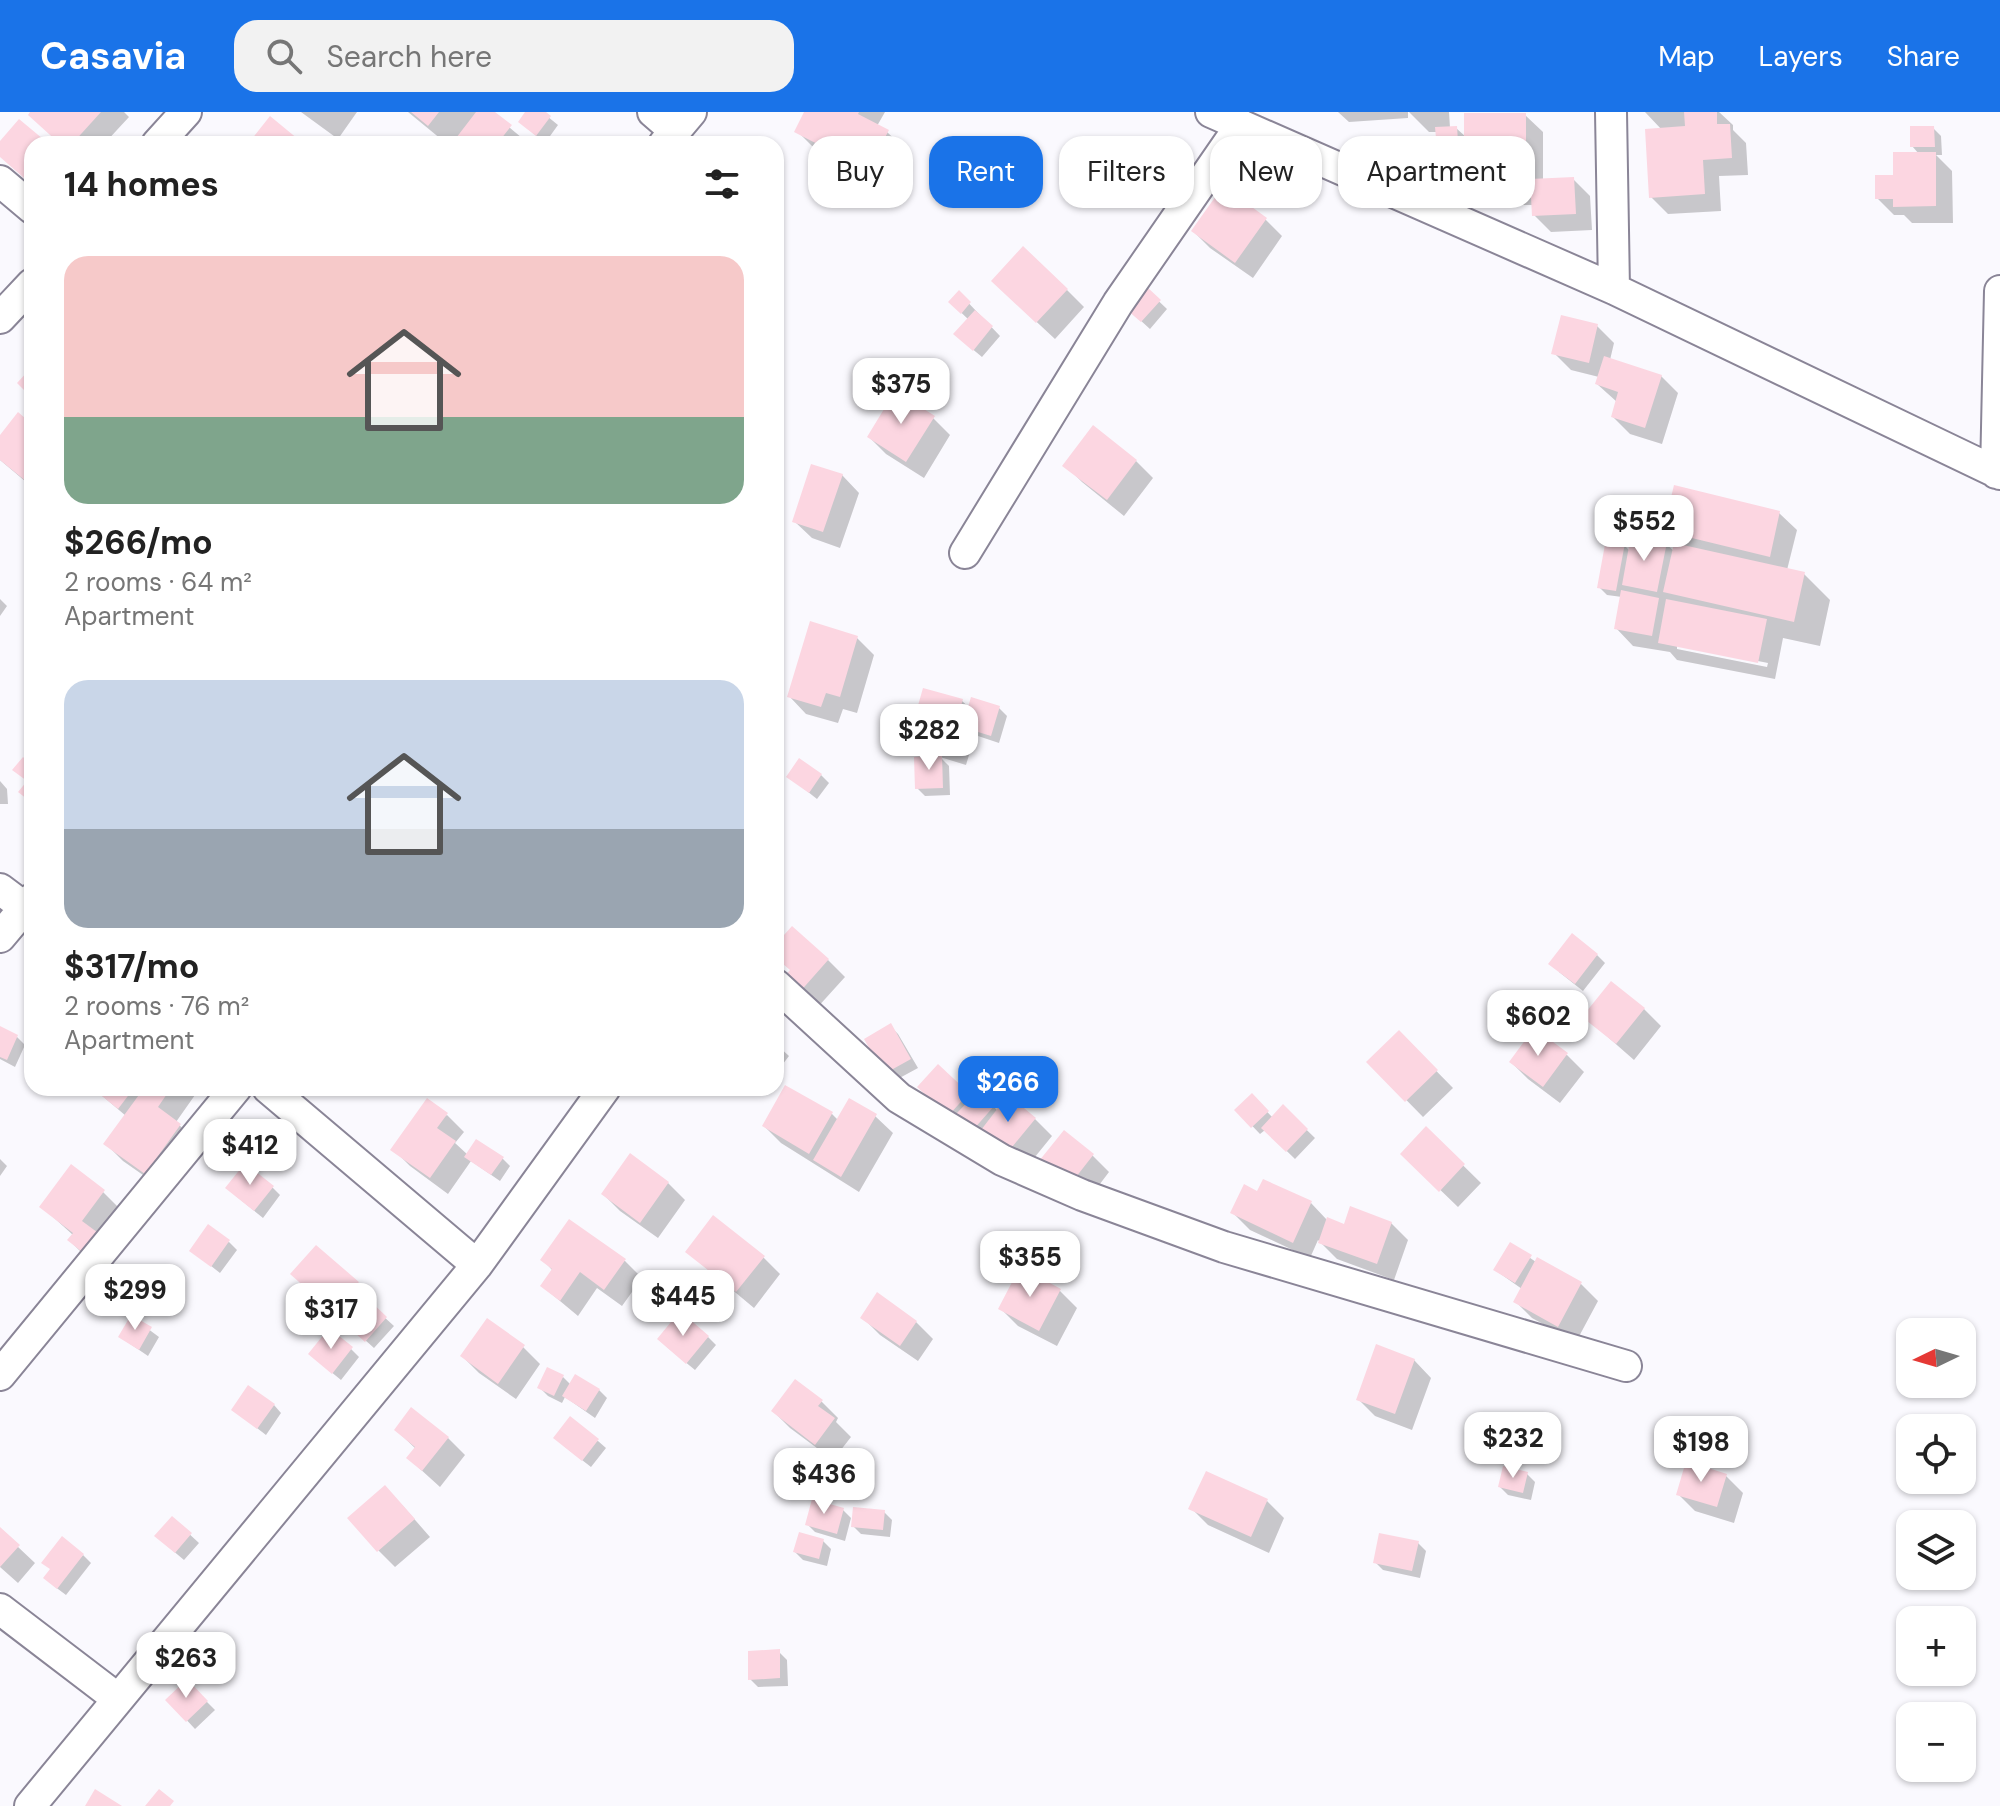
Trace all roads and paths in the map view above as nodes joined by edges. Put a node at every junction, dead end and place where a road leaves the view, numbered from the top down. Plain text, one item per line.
1 (186, 112) edge
2 (1211, 112) edge
3 (1611, 112) edge
4 (1241, 125) junction
5 (164, 136) edge
6 (0, 181) edge
7 (24, 201) edge
8 (1614, 289) junction
9 (2000, 291) edge
10 (24, 292) edge
11 (0, 318) edge
12 (1998, 474) edge
13 (965, 553) dead end
14 (0, 889) edge
15 (24, 903) edge
16 (24, 913) edge
17 (0, 937) edge
18 (784, 992) edge
19 (229, 1096) edge
20 (277, 1096) edge
21 (599, 1096) edge
22 (477, 1265) junction
23 (1626, 1366) dead end
24 (0, 1375) edge
25 (0, 1609) edge
26 (118, 1699) junction
27 (30, 1806) edge

1 - 5 street
2 - 4 street
3 - 8 street
4 - 8 street
4 - 13 street
6 - 7 street
8 - 12 street
9 - 12 street
10 - 11 street
14 - 15 street
16 - 17 street
18 - 23 street
19 - 24 street
20 - 22 street
21 - 22 street
22 - 26 street
25 - 26 street
26 - 27 street

